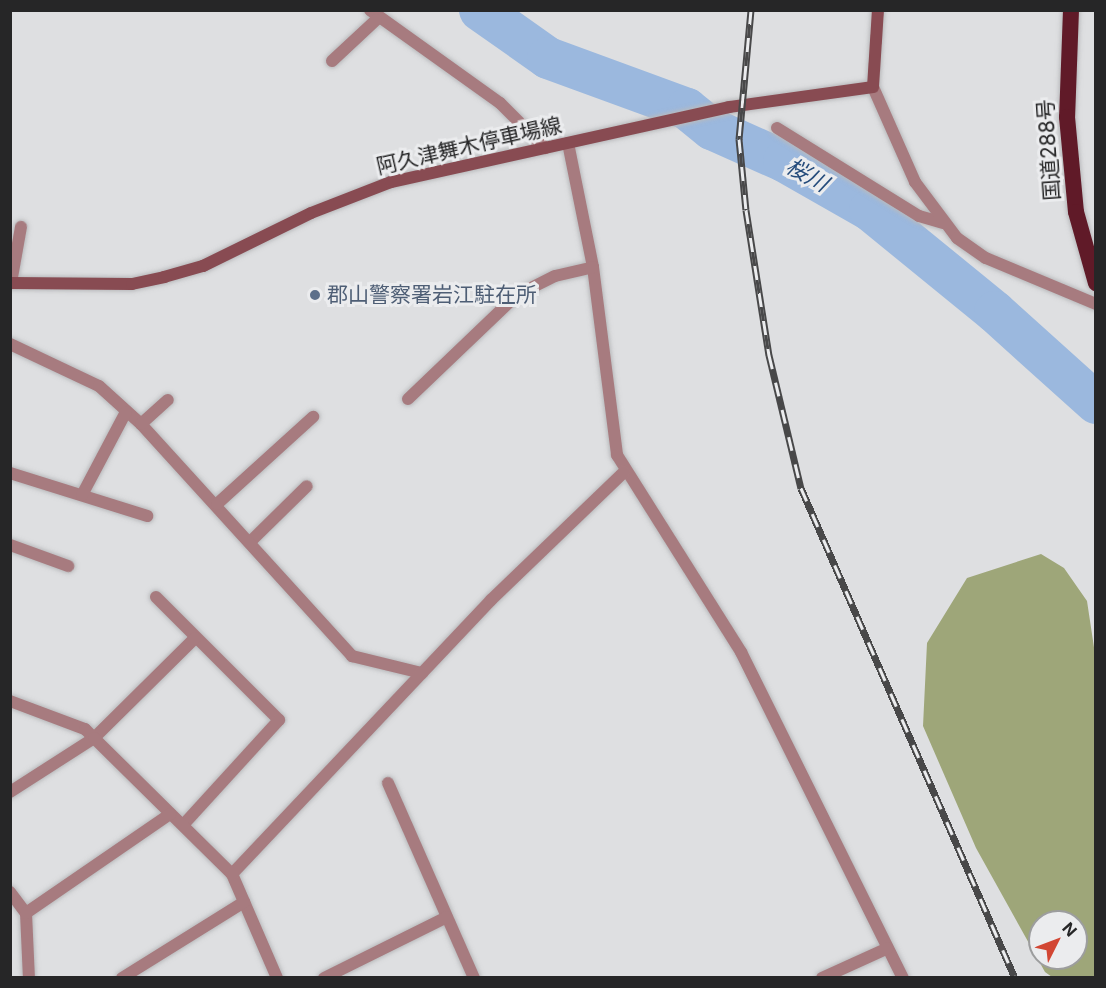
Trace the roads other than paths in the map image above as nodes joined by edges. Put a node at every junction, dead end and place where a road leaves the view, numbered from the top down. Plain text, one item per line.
1 (878, 10) edge
2 (1071, 10) edge
3 (373, 15) edge
4 (332, 61) dead end
5 (873, 87) junction
6 (777, 128) dead end
7 (568, 143) junction
8 (545, 148) junction
9 (944, 223) junction
10 (21, 227) dead end
11 (593, 267) junction
12 (11, 283) edge
13 (1095, 283) edge
14 (1095, 304) edge
15 (10, 344) edge
16 (408, 399) dead end
17 (168, 400) dead end
18 (126, 412) junction
19 (313, 417) dead end
20 (141, 424) junction
21 (624, 472) junction
22 (10, 473) edge
23 (307, 486) dead end
24 (82, 495) junction
25 (217, 504) junction
26 (147, 516) dead end
27 (250, 541) junction
28 (10, 545) edge
29 (68, 566) dead end
30 (156, 597) dead end
31 (195, 638) junction
32 (422, 673) junction
33 (10, 702) edge
34 (94, 738) junction
35 (388, 783) dead end
36 (10, 792) edge
37 (170, 814) junction
38 (183, 825) junction
39 (232, 874) junction
40 (10, 892) edge
41 (244, 902) junction
42 (26, 913) junction
43 (447, 916) junction
44 (888, 948) junction
45 (30, 978) edge
46 (122, 978) edge
47 (277, 978) edge
48 (324, 978) edge
49 (474, 978) edge
50 (822, 978) edge
51 (903, 978) edge

1 - 5 main road
2 - 13 highway, 国道288号
3 - 4 street
3 - 8 street
5 - 7 main road, 阿久津舞木停車場線
5 - 9 street
6 - 9 street
7 - 8 main road, 阿久津舞木停車場線
7 - 11 street
8 - 12 main road, 阿久津舞木停車場線
9 - 14 street
10 - 12 street
11 - 16 street
11 - 21 street
15 - 18 street
17 - 20 street
18 - 20 street
18 - 24 street
19 - 25 street
20 - 25 street
21 - 32 street
21 - 44 street
22 - 24 street
23 - 27 street
24 - 26 street
25 - 27 street
27 - 32 street
28 - 29 street
30 - 31 street
31 - 34 street
31 - 38 street
32 - 39 street
33 - 34 street
34 - 36 street
34 - 37 street
35 - 43 street
37 - 38 street
37 - 42 street
38 - 39 street
39 - 41 street
40 - 42 street
41 - 46 street
41 - 47 street
42 - 45 street
43 - 48 street
43 - 49 street
44 - 50 street
44 - 51 street

